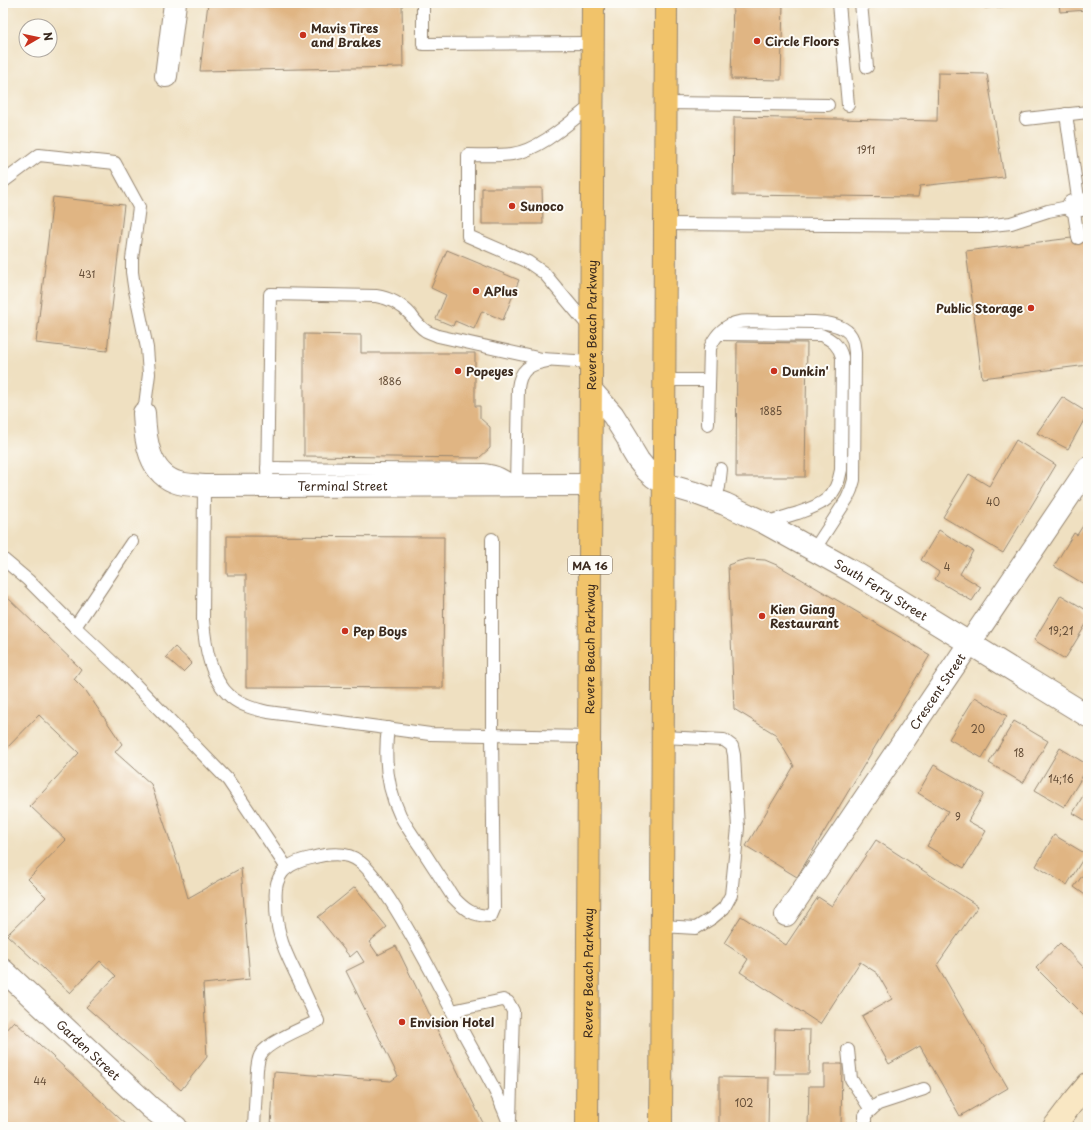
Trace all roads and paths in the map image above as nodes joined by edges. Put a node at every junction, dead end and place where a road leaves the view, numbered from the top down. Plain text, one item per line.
1 (175, 3) edge
2 (423, 3) edge
3 (593, 3) edge
4 (666, 3) edge
5 (838, 3) edge
6 (861, 3) edge
7 (593, 43) junction
8 (867, 67) dead end
9 (166, 76) dead end
10 (666, 103) junction
11 (828, 104) dead end
12 (848, 104) dead end
13 (592, 105) junction
14 (1088, 112) edge
15 (1066, 114) junction
16 (1026, 119) dead end
17 (3, 182) edge
18 (1080, 205) edge
19 (665, 224) junction
20 (1078, 238) dead end
21 (591, 330) junction
22 (719, 334) junction
23 (552, 360) junction
24 (591, 362) junction
25 (664, 380) junction
26 (709, 380) junction
27 (591, 390) junction
28 (144, 413) joint
29 (708, 424) dead end
30 (1088, 468) edge
31 (721, 469) dead end
32 (267, 477) junction
33 (664, 484) junction
34 (516, 485) junction
35 (590, 485) junction
36 (204, 486) junction
37 (715, 500) junction
38 (765, 523) junction
39 (492, 539) dead end
40 (132, 542) dead end
41 (814, 550) junction
42 (3, 559) edge
43 (75, 627) junction
44 (970, 643) junction
45 (1088, 716) edge
46 (388, 728) junction
47 (492, 736) junction
48 (589, 736) junction
49 (663, 737) junction
50 (287, 868) junction
51 (786, 915) dead end
52 (662, 926) junction
53 (5, 975) edge
54 (452, 1011) junction
55 (848, 1050) dead end
56 (1088, 1084) edge
57 (924, 1089) dead end
58 (871, 1110) junction
59 (510, 1126) edge
60 (176, 1127) edge
61 (254, 1127) edge
62 (588, 1127) edge
63 (661, 1127) edge
64 (865, 1127) edge
65 (1054, 1127) edge

1 - 9 street
2 - 7 lane
3 - 7 highway, Revere Beach Parkway / MA 16
4 - 10 highway
5 - 12 lane
6 - 8 lane
7 - 13 highway, Revere Beach Parkway / MA 16
10 - 11 lane
10 - 19 highway
13 - 21 highway, Revere Beach Parkway / MA 16
13 - 21 lane
14 - 15 lane
15 - 16 lane
15 - 18 lane
17 - 28 lane
18 - 19 lane
18 - 20 lane
19 - 25 highway
21 - 24 highway, Revere Beach Parkway / MA 16
22 - 26 lane
22 - 38 lane
22 - 41 lane
23 - 24 lane
23 - 32 lane
23 - 34 lane
24 - 27 highway, Revere Beach Parkway / MA 16
25 - 26 lane
25 - 33 highway
26 - 29 lane
27 - 33 street
27 - 35 highway, Revere Beach Parkway / MA 16
28 - 36 street, Terminal Street
30 - 44 street, Crescent Street
31 - 37 lane
32 - 34 street, Terminal Street
32 - 36 street, Terminal Street
33 - 37 street, South Ferry Street
33 - 49 highway
34 - 35 street, Terminal Street
35 - 48 highway, Revere Beach Parkway / MA 16
36 - 46 lane
37 - 38 street, South Ferry Street
38 - 41 street, South Ferry Street
39 - 47 lane
40 - 43 lane
41 - 44 street, South Ferry Street
42 - 43 lane
43 - 50 lane
44 - 45 street, South Ferry Street
44 - 51 street, Crescent Street
46 - 47 lane
46 - 47 lane
47 - 48 lane
48 - 62 highway, Revere Beach Parkway / MA 16
49 - 52 highway
49 - 52 lane
50 - 54 lane
50 - 61 lane
52 - 63 highway
53 - 60 street, Garden Street
54 - 59 lane
54 - 59 lane
55 - 58 lane
56 - 65 main road
57 - 58 lane
58 - 64 lane

